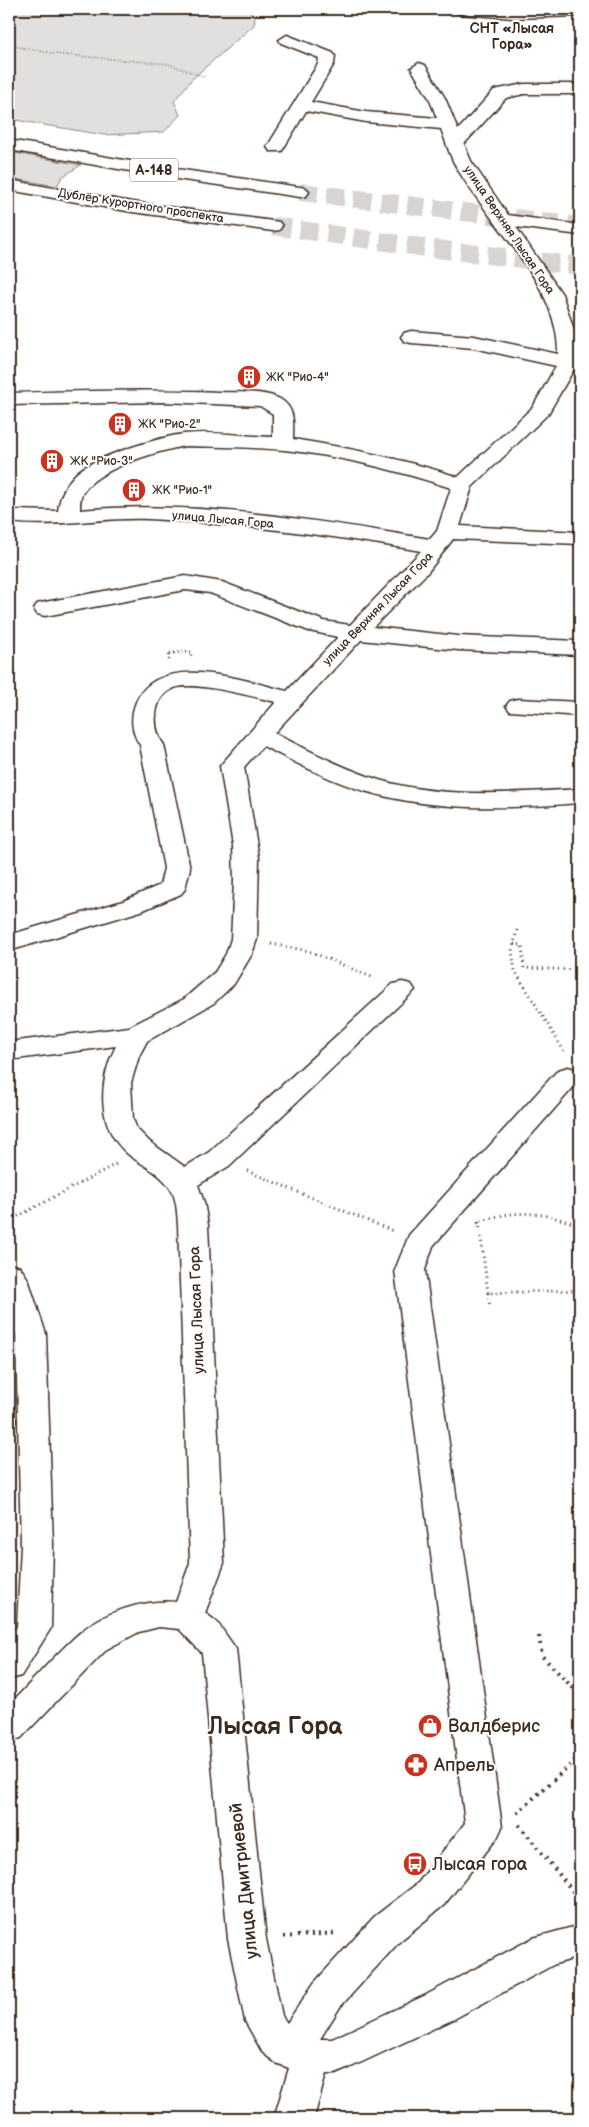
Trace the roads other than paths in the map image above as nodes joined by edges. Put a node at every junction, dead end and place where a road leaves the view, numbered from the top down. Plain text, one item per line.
1 (459, 9) edge
2 (580, 10) edge
3 (287, 40) dead end
4 (418, 68) dead end
5 (580, 89) edge
6 (301, 104) junction
7 (447, 124) junction
8 (455, 144) junction
9 (9, 145) edge
10 (276, 147) dead end
11 (9, 185) edge
12 (300, 192) tunnel mouth
13 (504, 220) junction
14 (273, 226) tunnel mouth
15 (580, 230) edge
16 (410, 337) dead end
17 (574, 363) edge
18 (9, 399) edge
19 (283, 444) junction
20 (462, 485) junction
21 (9, 516) edge
22 (68, 518) junction
23 (580, 538) edge
24 (442, 540) junction
25 (45, 609) dead end
26 (355, 633) junction
27 (580, 648) edge
28 (293, 699) junction
29 (518, 706) dead end
30 (580, 709) edge
31 (260, 734) junction
32 (580, 796) edge
33 (9, 943) edge
34 (402, 990) road end
35 (138, 1034) junction
36 (9, 1050) edge
37 (565, 1062) road end
38 (182, 1182) junction
39 (9, 1274) edge
40 (187, 1617) junction
41 (9, 1666) edge
42 (9, 1728) edge
43 (580, 1941) edge
44 (300, 2054) junction
45 (294, 2118) edge

1 - 2 street
3 - 6 street
4 - 7 street, улица Верхняя Лысая Гора
5 - 8 street
6 - 7 street
6 - 10 street
7 - 8 street, улица Верхняя Лысая Гора
8 - 13 street, улица Верхняя Лысая Гора
9 - 12 street, А-148
11 - 14 street, Дублёр Курортного проспекта
13 - 15 street
13 - 17 street, улица Верхняя Лысая Гора
16 - 17 street
17 - 20 street, улица Верхняя Лысая Гора
18 - 19 street
19 - 20 street
19 - 22 street
20 - 24 street, улица Верхняя Лысая Гора
21 - 22 street, улица Лысая Гора
22 - 24 street, улица Лысая Гора
23 - 24 street, улица Лысая Гора
24 - 26 street, улица Верхняя Лысая Гора
25 - 26 street
26 - 27 street
26 - 28 street, улица Верхняя Лысая Гора
28 - 31 street, улица Верхняя Лысая Гора
28 - 33 street
29 - 30 street
31 - 32 street
31 - 35 street
34 - 38 street
35 - 36 street
35 - 38 street, улица Лысая Гора
37 - 44 street
38 - 40 street, улица Лысая Гора
39 - 41 street
40 - 42 street
40 - 44 street, улица Дмитриевой
43 - 44 street
44 - 45 street

